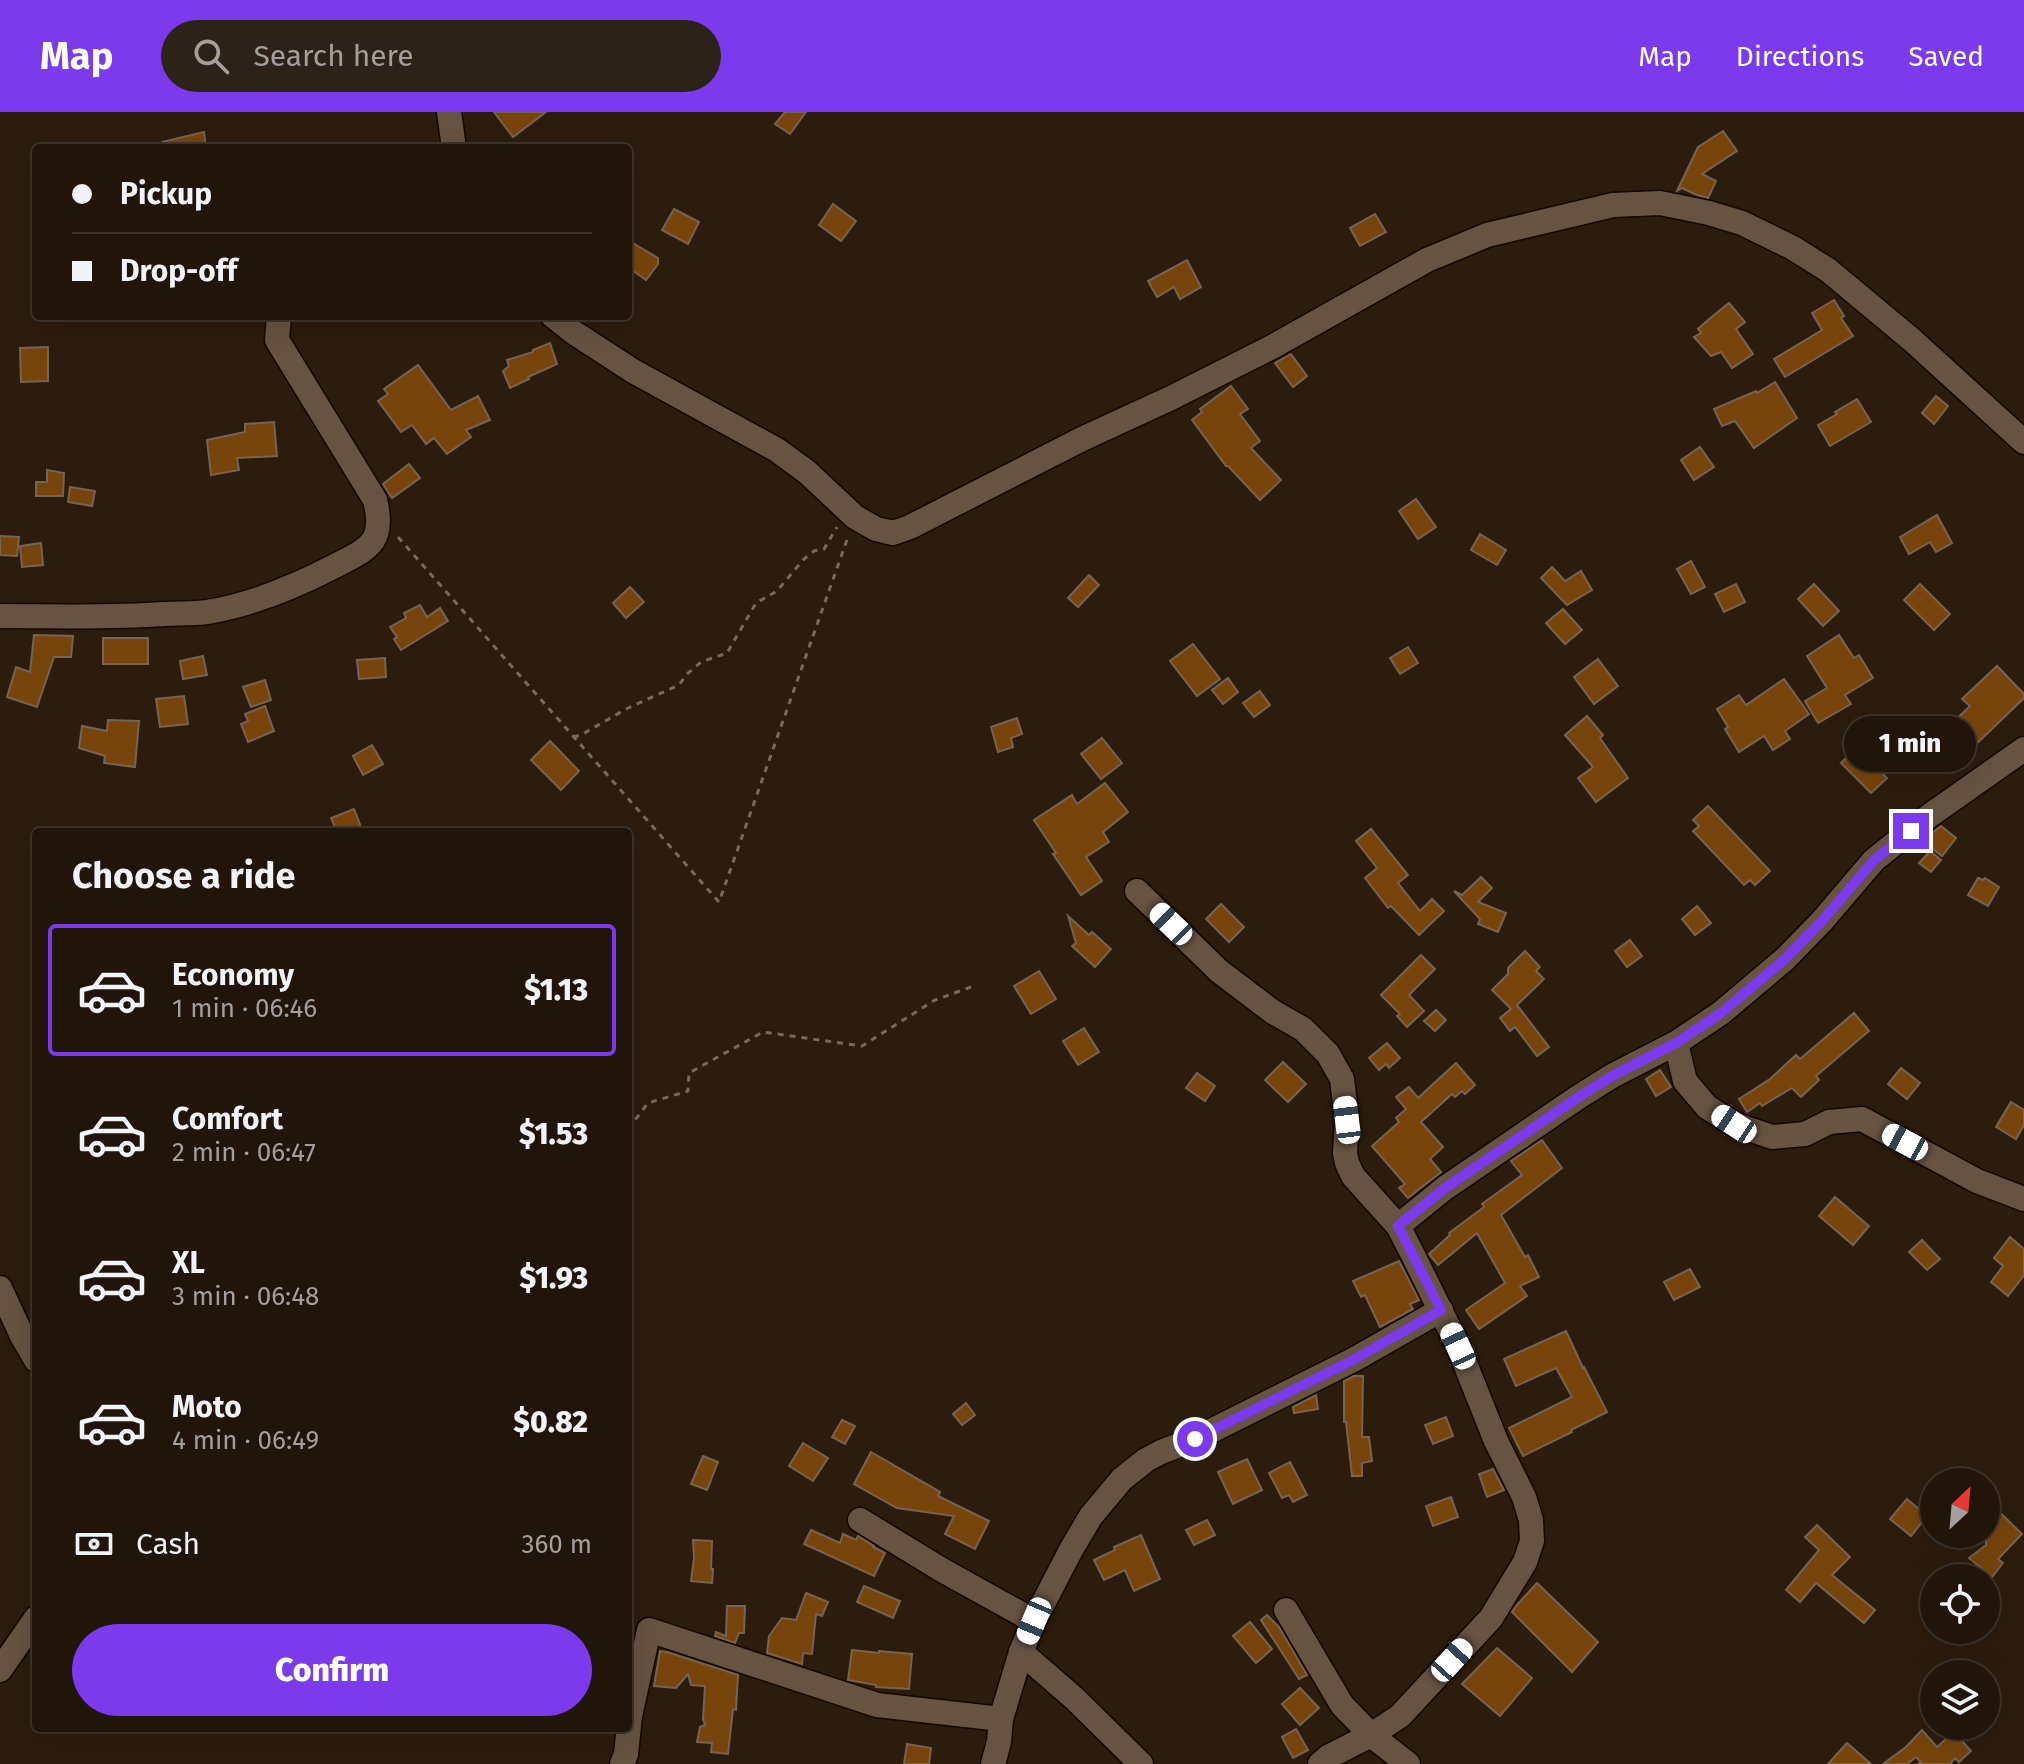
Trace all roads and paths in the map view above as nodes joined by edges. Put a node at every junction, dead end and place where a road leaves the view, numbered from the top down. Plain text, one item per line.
1 (449, 112) edge
2 (453, 144) edge
3 (279, 320) edge
4 (558, 320) edge
5 (2024, 442) edge
6 (379, 516) junction
7 (855, 517) junction
8 (0, 616) edge
9 (573, 737) junction
10 (2024, 749) edge
11 (1137, 891) dead end
12 (971, 987) dead end
13 (1676, 1043) junction
14 (632, 1124) edge
15 (2024, 1199) edge
16 (1398, 1226) junction
17 (0, 1288) edge
18 (1441, 1310) junction
19 (32, 1353) edge
20 (860, 1520) dead end
21 (1286, 1610) dead end
22 (1034, 1621) junction
23 (32, 1624) edge
24 (1021, 1652) junction
25 (0, 1670) edge
26 (632, 1707) edge
27 (1001, 1719) junction
28 (628, 1732) edge
29 (1371, 1735) junction
30 (622, 1764) edge
31 (993, 1764) edge
32 (1141, 1764) edge
33 (1320, 1764) edge
34 (1408, 1764) edge

1 - 2 street
3 - 6 street
4 - 7 street
5 - 7 street
6 - 8 street
6 - 9 path
7 - 9 path
7 - 9 path
10 - 13 street
11 - 16 street
12 - 14 path
13 - 15 street
13 - 16 street
16 - 18 street
17 - 19 street
18 - 22 street
18 - 29 street
20 - 22 street
21 - 29 street
22 - 24 street
23 - 25 street
24 - 27 street
24 - 32 street
26 - 27 street
27 - 31 street
28 - 30 street
29 - 33 street
29 - 34 street

